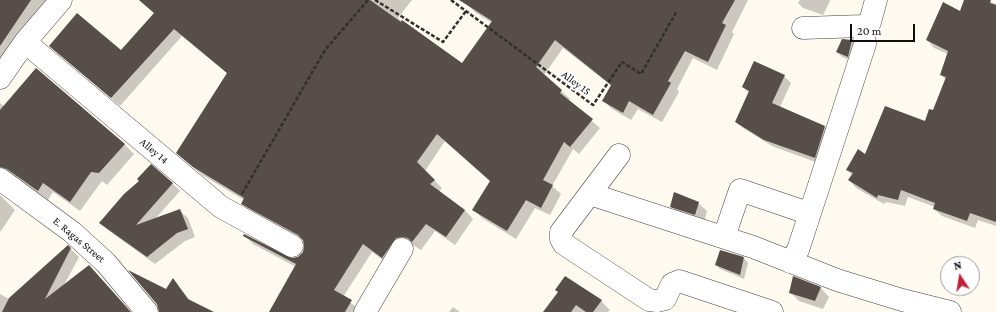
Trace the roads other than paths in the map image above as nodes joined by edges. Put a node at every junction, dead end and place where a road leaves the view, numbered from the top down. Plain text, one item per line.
1 (61, 0) edge
2 (876, 0) edge
3 (863, 26) junction
4 (803, 28) dead end
5 (25, 42) junction
6 (0, 78) edge
7 (619, 155) dead end
8 (0, 179) edge
9 (590, 194) junction
10 (808, 213) junction
11 (724, 237) junction
12 (292, 246) dead end
13 (402, 249) dead end
14 (790, 262) junction
15 (367, 311) edge
16 (147, 312) edge
17 (772, 312) edge
18 (950, 312) edge

1 - 5 street
2 - 3 street
3 - 4 street
3 - 10 street
5 - 6 street
5 - 12 street, Alley 14
7 - 9 street
8 - 16 street, E. Ragas Street
9 - 11 street
9 - 17 street
10 - 11 street
10 - 14 street
11 - 14 street
13 - 15 street
14 - 18 street

